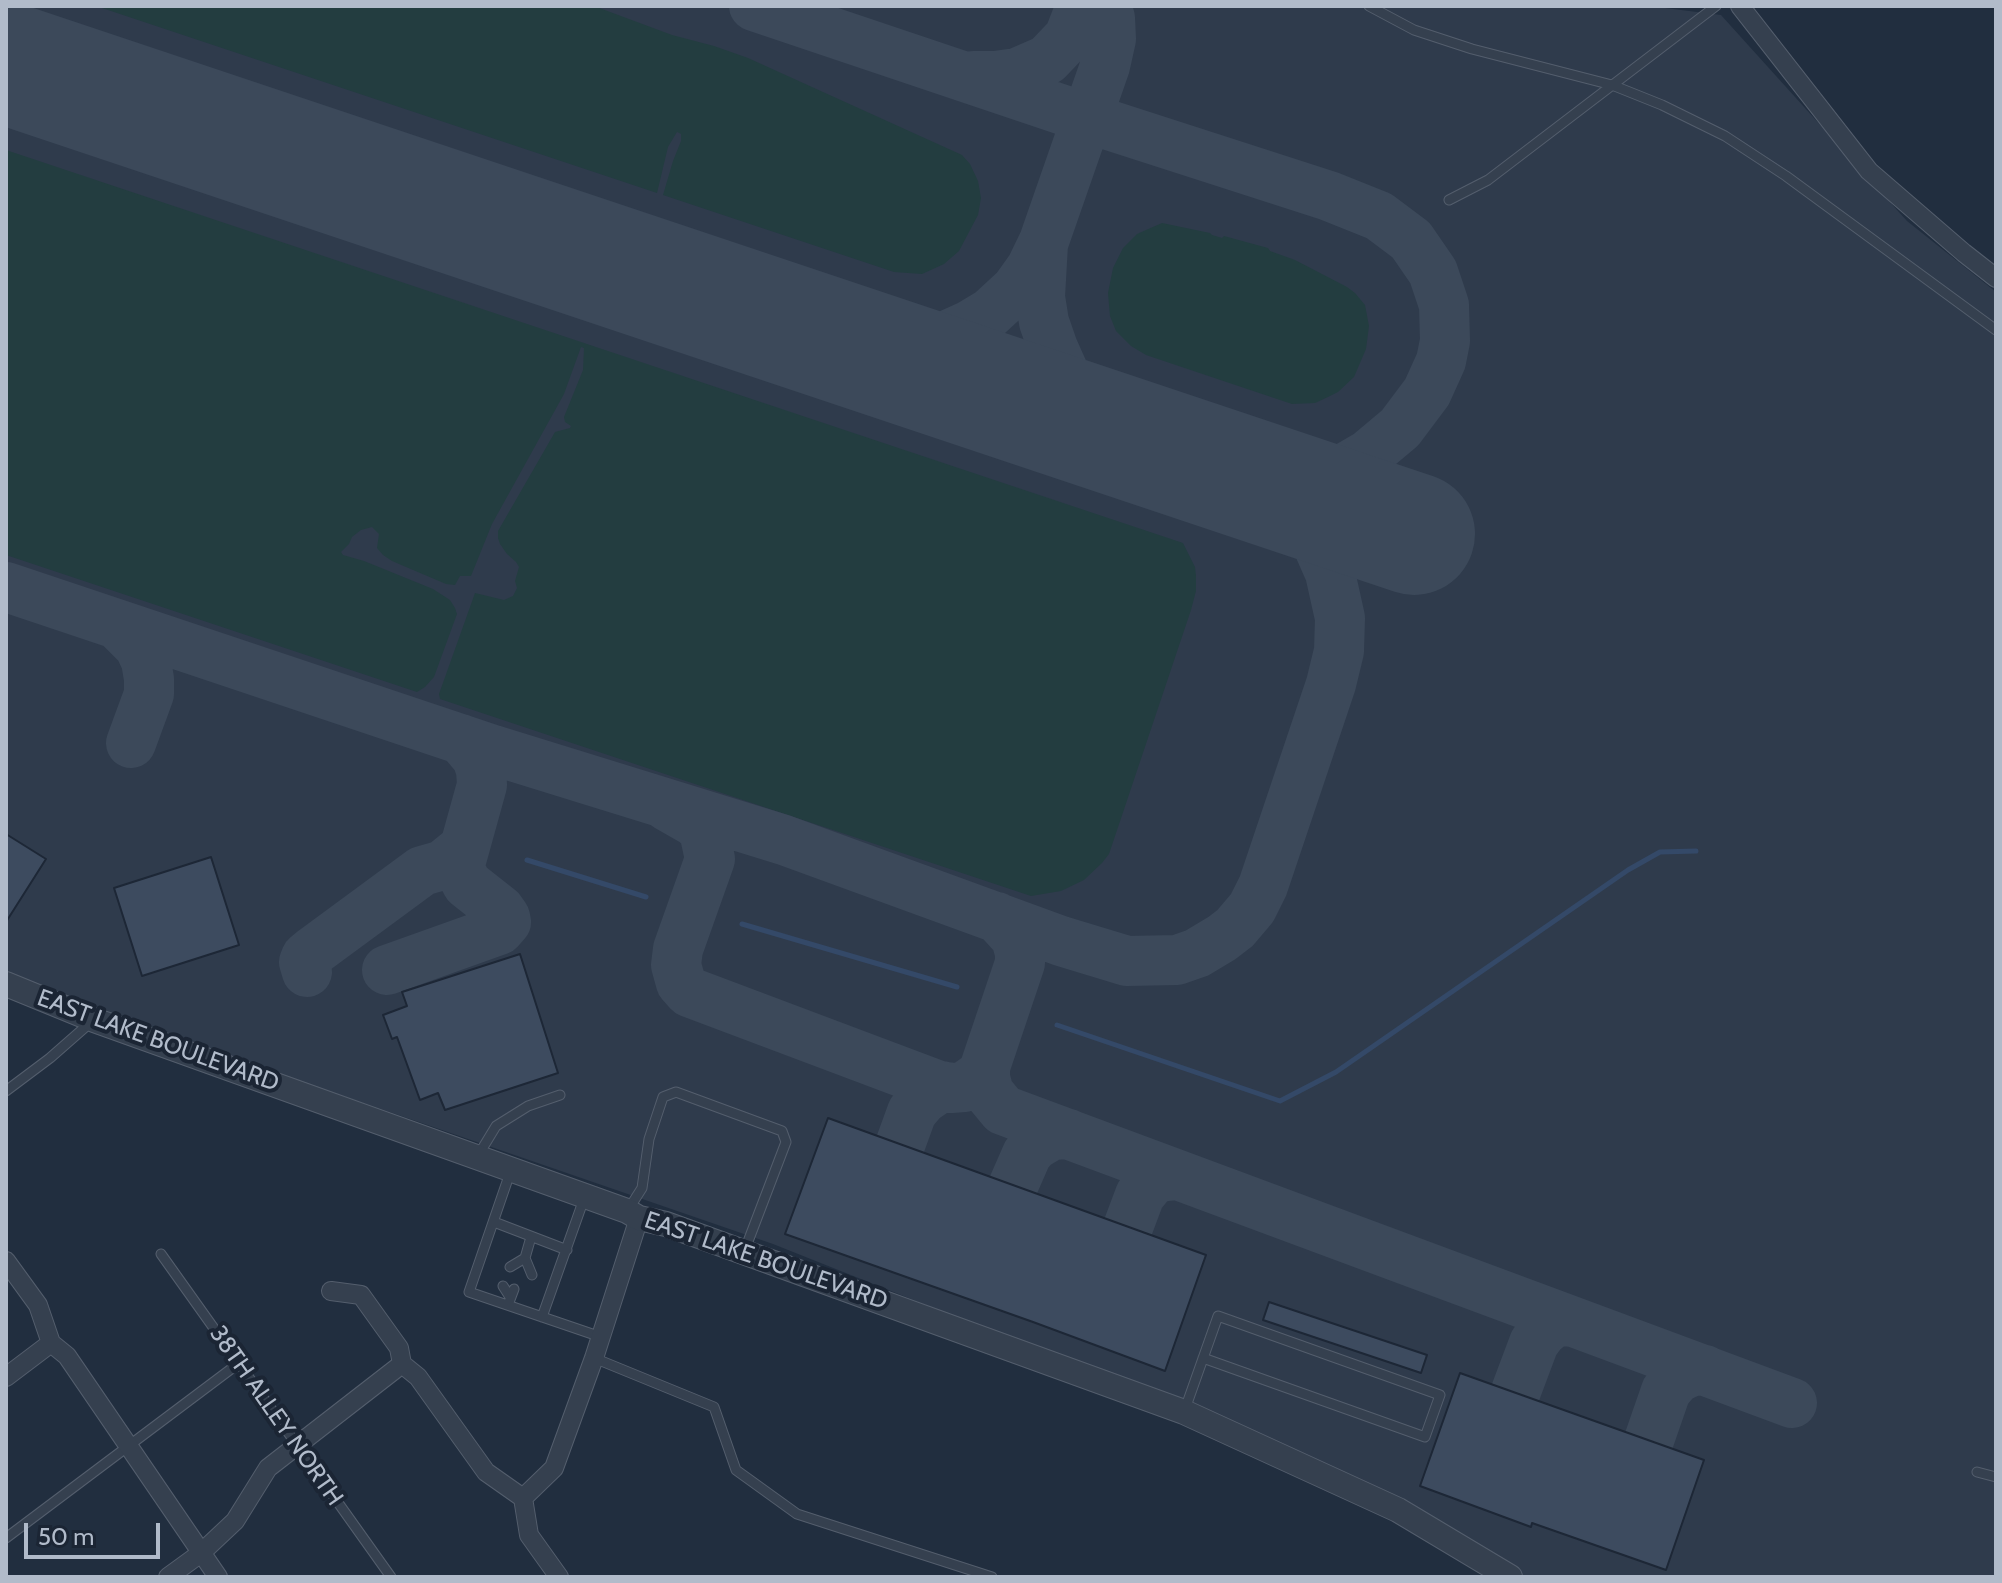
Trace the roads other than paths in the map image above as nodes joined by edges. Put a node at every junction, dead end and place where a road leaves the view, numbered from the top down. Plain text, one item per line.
1 (1369, 6) edge
2 (1716, 6) edge
3 (1740, 6) edge
4 (1612, 85) junction
5 (1449, 200) dead end
6 (1996, 278) edge
7 (1996, 330) edge
8 (6, 984) edge
9 (94, 1020) junction
10 (6, 1091) edge
11 (560, 1095) dead end
12 (477, 1157) junction
13 (511, 1170) junction
14 (585, 1196) junction
15 (633, 1214) junction
16 (494, 1222) junction
17 (531, 1237) junction
18 (567, 1250) junction
19 (744, 1252) junction
20 (161, 1254) dead end
21 (525, 1258) junction
22 (6, 1261) edge
23 (510, 1267) dead end
24 (521, 1270) dead end
25 (532, 1275) dead end
26 (331, 1291) dead end
27 (524, 1293) dead end
28 (509, 1294) junction
29 (542, 1317) junction
30 (601, 1337) junction
31 (51, 1343) junction
32 (594, 1358) junction
33 (1203, 1358) junction
34 (239, 1363) junction
35 (402, 1364) junction
36 (6, 1377) edge
37 (1184, 1412) junction
38 (297, 1445) junction
39 (130, 1446) junction
40 (1977, 1472) dead end
41 (1996, 1477) edge
42 (523, 1498) junction
43 (6, 1538) edge
44 (201, 1553) junction
45 (1504, 1576) edge
46 (168, 1577) edge
47 (218, 1577) edge
48 (391, 1577) edge
49 (559, 1577) edge
50 (992, 1577) edge

1 - 4 lane
2 - 4 lane
3 - 6 street
4 - 5 lane
4 - 7 lane
8 - 9 street, EAST LAKE BOULEVARD
9 - 10 lane
9 - 12 street, EAST LAKE BOULEVARD
11 - 12 lane
12 - 13 street, EAST LAKE BOULEVARD
13 - 14 street, EAST LAKE BOULEVARD
13 - 16 lane
14 - 15 street, EAST LAKE BOULEVARD
14 - 18 lane
15 - 19 street, EAST LAKE BOULEVARD
15 - 19 lane
15 - 30 street
16 - 17 lane
16 - 28 lane
17 - 18 lane
17 - 21 lane
18 - 29 lane
19 - 37 street, EAST LAKE BOULEVARD
20 - 34 lane, 38TH ALLEY NORTH
21 - 23 lane
21 - 24 lane
21 - 25 lane
22 - 31 street
26 - 35 street
27 - 28 lane
28 - 29 lane
29 - 30 lane
30 - 32 street
31 - 36 street
31 - 39 street
32 - 42 street
32 - 50 lane
33 - 33 lane
33 - 37 lane
34 - 38 lane, 38TH ALLEY NORTH
34 - 39 lane
35 - 38 street
35 - 42 street
37 - 45 street, EAST LAKE BOULEVARD
38 - 44 street
38 - 48 lane, 38TH ALLEY NORTH
39 - 43 lane
39 - 44 street
40 - 41 lane
42 - 49 street
44 - 46 street
44 - 47 street

